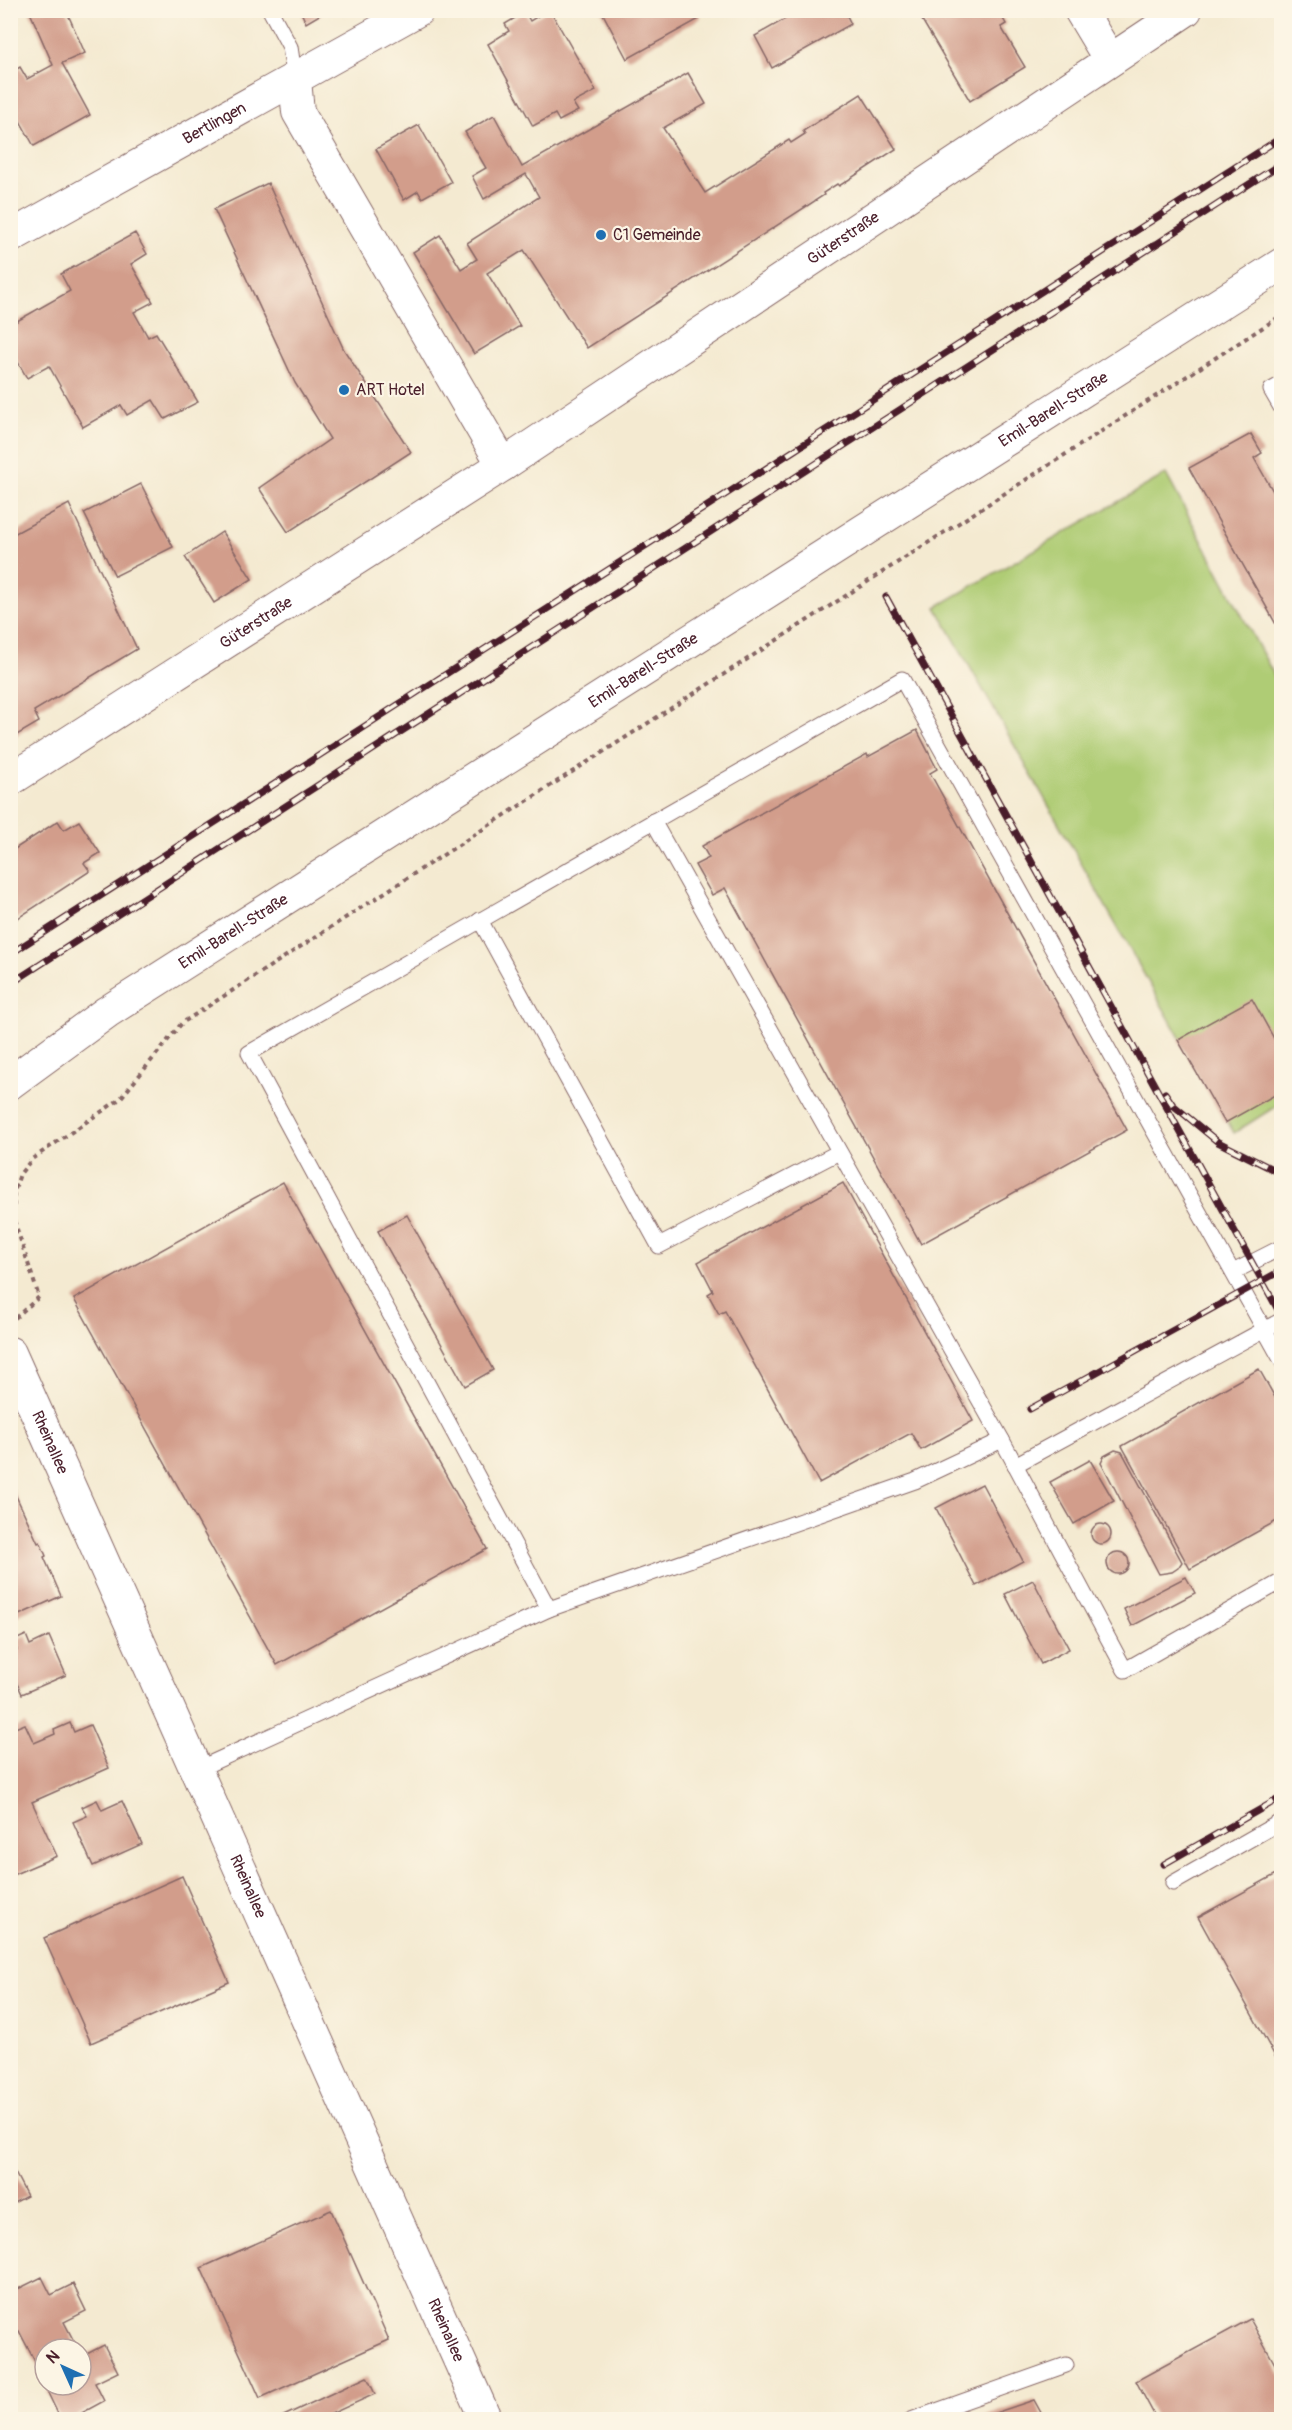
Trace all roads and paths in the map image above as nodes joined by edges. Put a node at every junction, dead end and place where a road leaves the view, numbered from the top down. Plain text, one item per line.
1 (270, 10) edge
2 (418, 10) edge
3 (1080, 10) edge
4 (1185, 10) edge
5 (1110, 60) junction
6 (295, 80) junction
7 (10, 237) edge
8 (1281, 264) edge
9 (1281, 315) edge
10 (1281, 384) edge
11 (1281, 409) edge
12 (503, 465) junction
13 (10, 780) edge
14 (653, 821) junction
15 (480, 920) junction
16 (10, 1083) edge
17 (839, 1152) junction
18 (1281, 1246) edge
19 (1233, 1272) junction
20 (1281, 1320) edge
21 (10, 1321) edge
22 (1264, 1330) junction
23 (10, 1353) edge
24 (1281, 1361) edge
25 (1002, 1440) junction
26 (1015, 1464) junction
27 (1281, 1581) edge
28 (549, 1609) junction
29 (196, 1770) junction
30 (1281, 1821) edge
31 (1173, 1883) dead end
32 (1066, 2365) dead end
33 (486, 2420) edge
34 (911, 2420) edge

1 - 6 lane
2 - 6 street, Bertlingen
3 - 5 street
4 - 5 street, Güterstraße
5 - 12 street, Güterstraße
6 - 7 street, Bertlingen
6 - 12 street
8 - 16 street, Emil-Barell-Straße
9 - 21 path
10 - 11 lane
12 - 13 street, Güterstraße
14 - 15 lane
14 - 17 lane
14 - 19 lane
15 - 17 lane
15 - 28 lane
17 - 25 lane
18 - 19 lane
19 - 22 lane
20 - 22 lane
22 - 24 lane
22 - 26 lane
23 - 29 street, Rheinallee
25 - 26 lane
25 - 28 lane
26 - 27 lane
28 - 29 lane
29 - 33 street, Rheinallee
30 - 31 lane
32 - 34 lane

